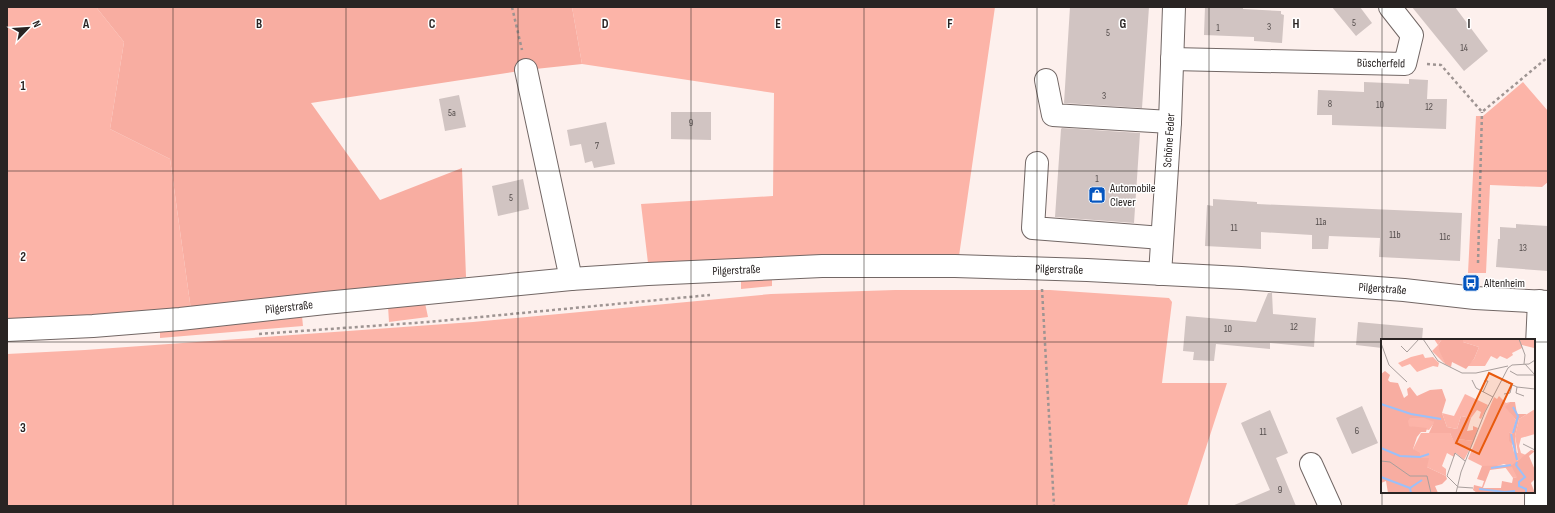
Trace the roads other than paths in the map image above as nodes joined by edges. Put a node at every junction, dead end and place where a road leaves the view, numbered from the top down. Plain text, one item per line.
1 (1174, 7) edge
2 (1390, 7) edge
3 (1172, 59) junction
4 (526, 70) road end
5 (1046, 80) dead end
6 (1170, 122) junction
7 (1037, 163) dead end
8 (1162, 238) junction
9 (1160, 274) junction
10 (571, 279) junction
11 (1544, 302) edge
12 (7, 330) edge
13 (1311, 464) dead end
14 (1330, 506) edge
15 (1536, 506) edge

1 - 3 main road, Schöne Feder
2 - 3 main road, Büscherfeld
3 - 6 main road, Schöne Feder
4 - 10 main road
5 - 6 main road
6 - 8 main road, Schöne Feder
7 - 8 main road
8 - 9 main road, Schöne Feder
9 - 10 main road, Pilgerstraße
9 - 11 main road, Pilgerstraße
10 - 12 main road, Pilgerstraße
11 - 15 main road
13 - 14 main road

